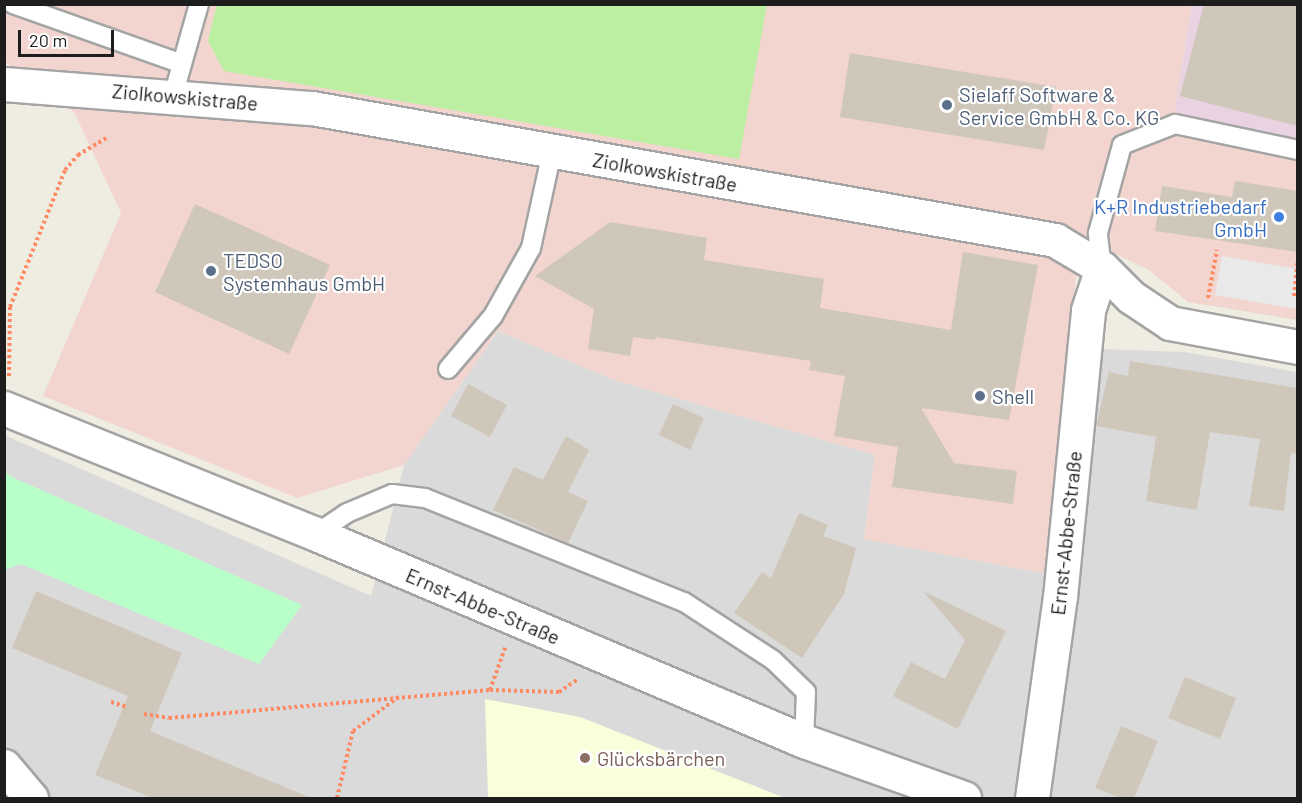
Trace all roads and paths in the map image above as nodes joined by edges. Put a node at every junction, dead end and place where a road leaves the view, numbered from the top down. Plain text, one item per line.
1 (13, 4) edge
2 (199, 4) edge
3 (182, 64) junction
4 (4, 84) edge
5 (173, 96) junction
6 (106, 138) dead end
7 (1298, 150) edge
8 (552, 152) junction
9 (1298, 260) edge
10 (1102, 268) junction
11 (1294, 296) dead end
12 (1298, 346) edge
13 (448, 369) dead end
14 (7, 409) edge
15 (316, 534) junction
16 (515, 621) junction
17 (593, 652) junction
18 (490, 690) junction
19 (402, 695) junction
20 (111, 702) dead end
21 (127, 707) dead end
22 (144, 714) dead end
23 (804, 741) junction
24 (4, 766) edge
25 (31, 798) edge
26 (338, 798) edge
27 (964, 798) edge
28 (1032, 798) edge

1 - 3 lane
2 - 3 lane
3 - 5 lane
4 - 5 street, Ziolkowskistraße
5 - 8 street, Ziolkowskistraße
6 - 14 path
7 - 10 lane
8 - 10 street, Ziolkowskistraße
8 - 13 lane
9 - 11 path
10 - 12 street, Ziolkowskistraße
10 - 28 street, Ernst-Abbe-Straße
14 - 15 street, Ernst-Abbe-Straße
15 - 16 street, Ernst-Abbe-Straße
15 - 23 lane
16 - 17 street, Ernst-Abbe-Straße
16 - 18 path
17 - 18 path
17 - 23 street, Ernst-Abbe-Straße
18 - 19 path
19 - 22 path
19 - 26 path
20 - 21 path
23 - 27 street, Ernst-Abbe-Straße
24 - 25 street

